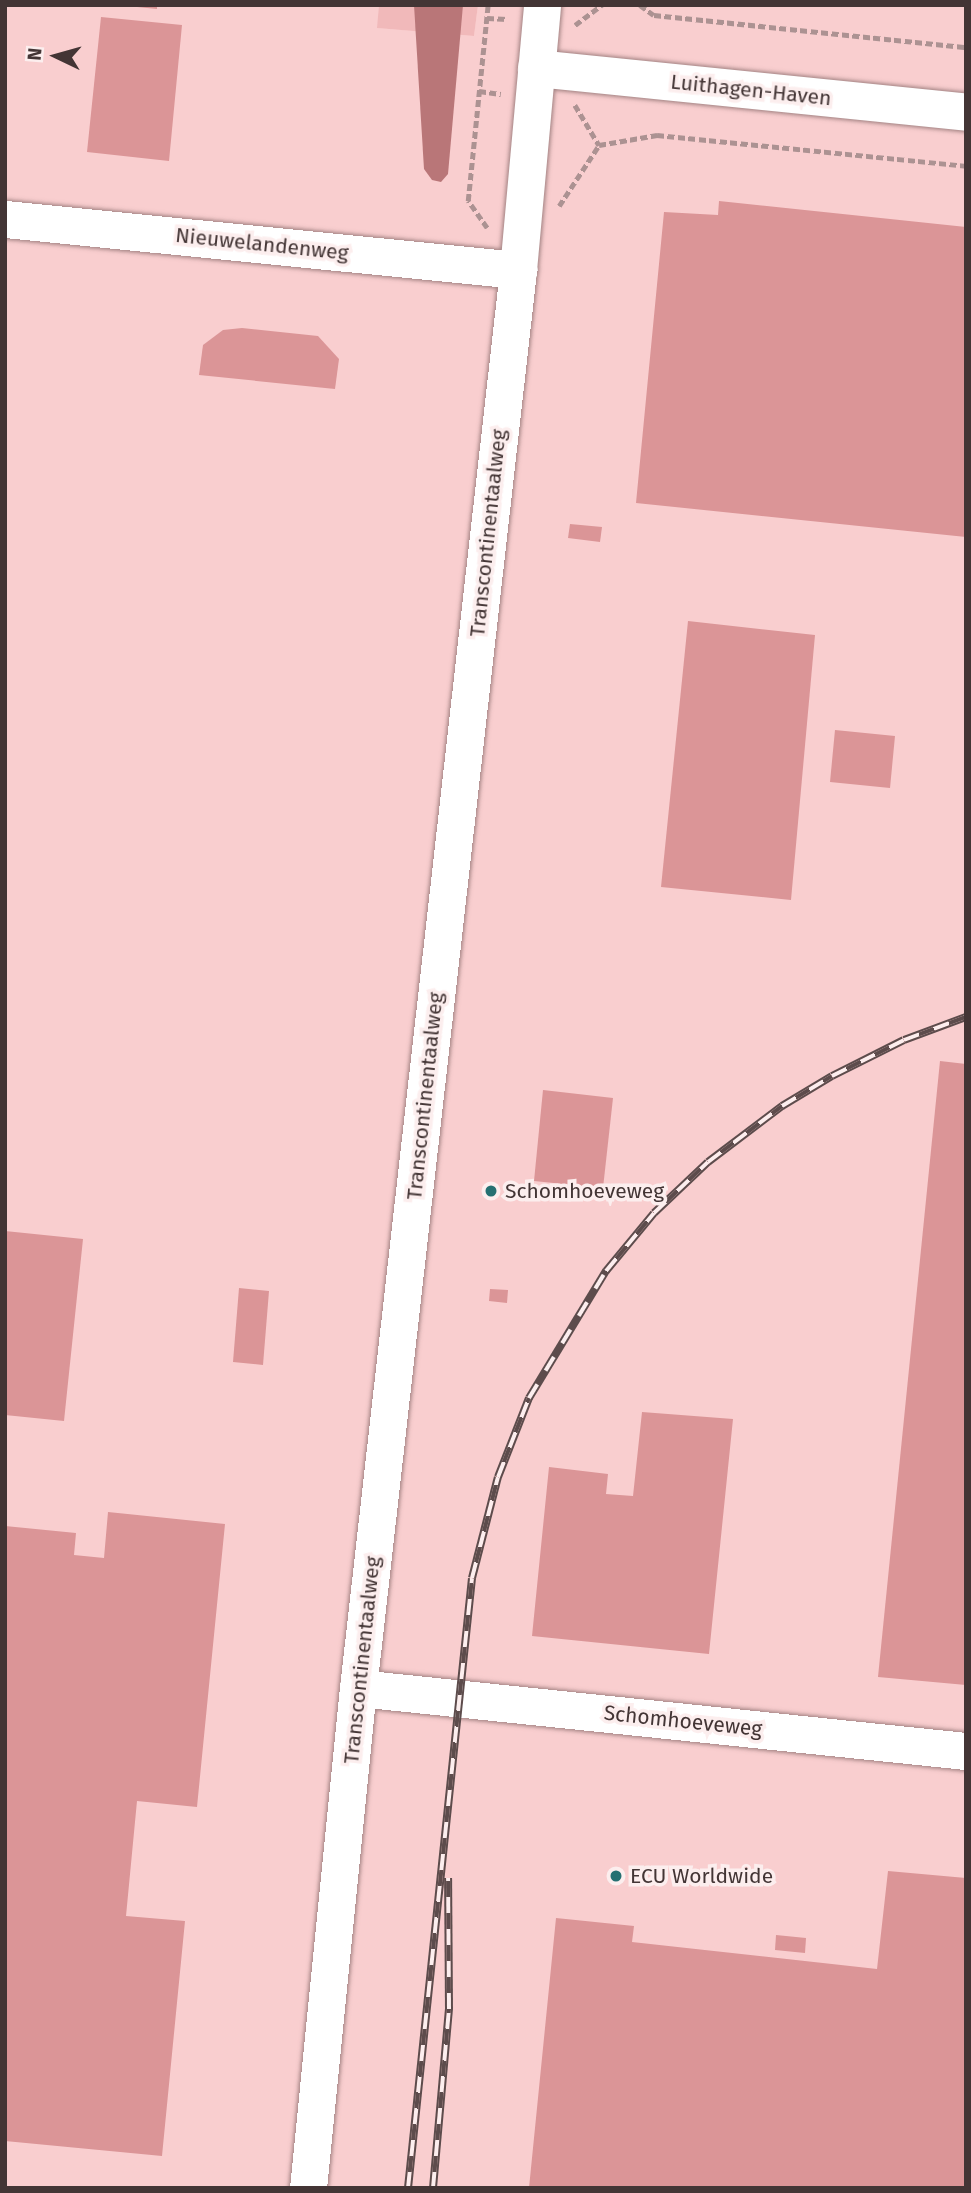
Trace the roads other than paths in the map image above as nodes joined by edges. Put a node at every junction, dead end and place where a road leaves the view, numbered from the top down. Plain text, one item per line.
1 (542, 5) edge
2 (536, 68) junction
3 (966, 112) edge
4 (5, 219) edge
5 (518, 270) junction
6 (358, 1688) junction
7 (966, 1751) edge
8 (308, 2188) edge

1 - 2 street, Transcontinentaalweg
2 - 3 street, Luithagen-Haven
2 - 5 street, Transcontinentaalweg
4 - 5 street, Nieuwelandenweg
5 - 6 street, Transcontinentaalweg
6 - 7 street, Schomhoeveweg
6 - 8 street, Transcontinentaalweg

